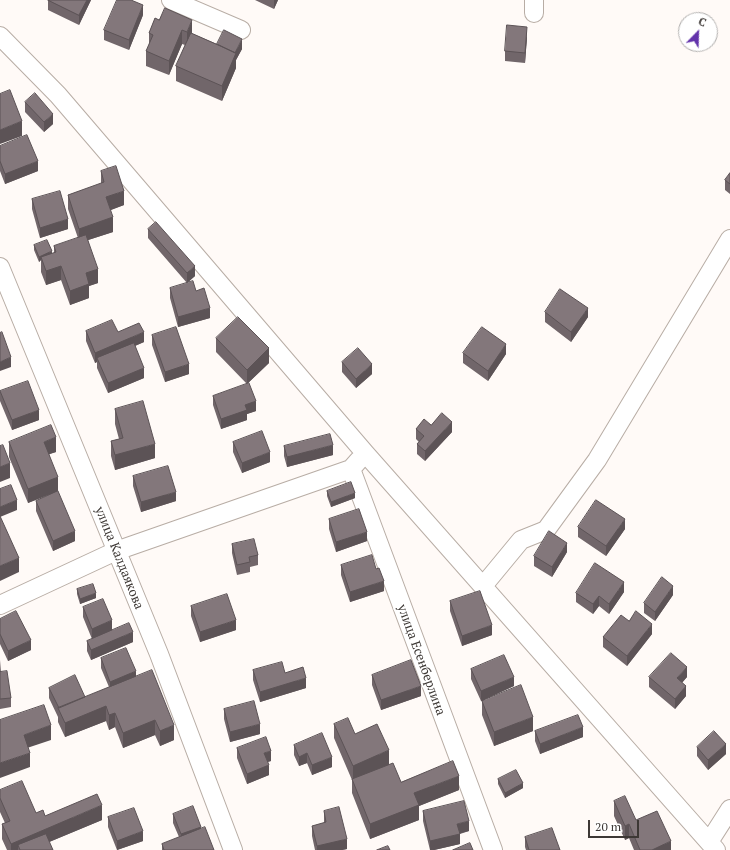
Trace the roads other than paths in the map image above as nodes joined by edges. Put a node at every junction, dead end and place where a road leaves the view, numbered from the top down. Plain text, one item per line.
1 (171, 0) edge
2 (241, 30) dead end
3 (0, 36) edge
4 (730, 239) edge
5 (0, 268) edge
6 (365, 453) junction
7 (351, 469) junction
8 (116, 550) junction
9 (483, 586) junction
10 (0, 605) edge
11 (730, 809) edge
12 (712, 846) edge
13 (233, 850) edge
14 (493, 850) edge

1 - 2 street
3 - 6 street
4 - 9 street
5 - 8 street, улица Калдаякова
6 - 7 street
6 - 9 street
7 - 8 street
7 - 14 street, улица Есенберлина
8 - 10 street
8 - 13 street, улица Калдаякова
9 - 12 street
11 - 12 street

